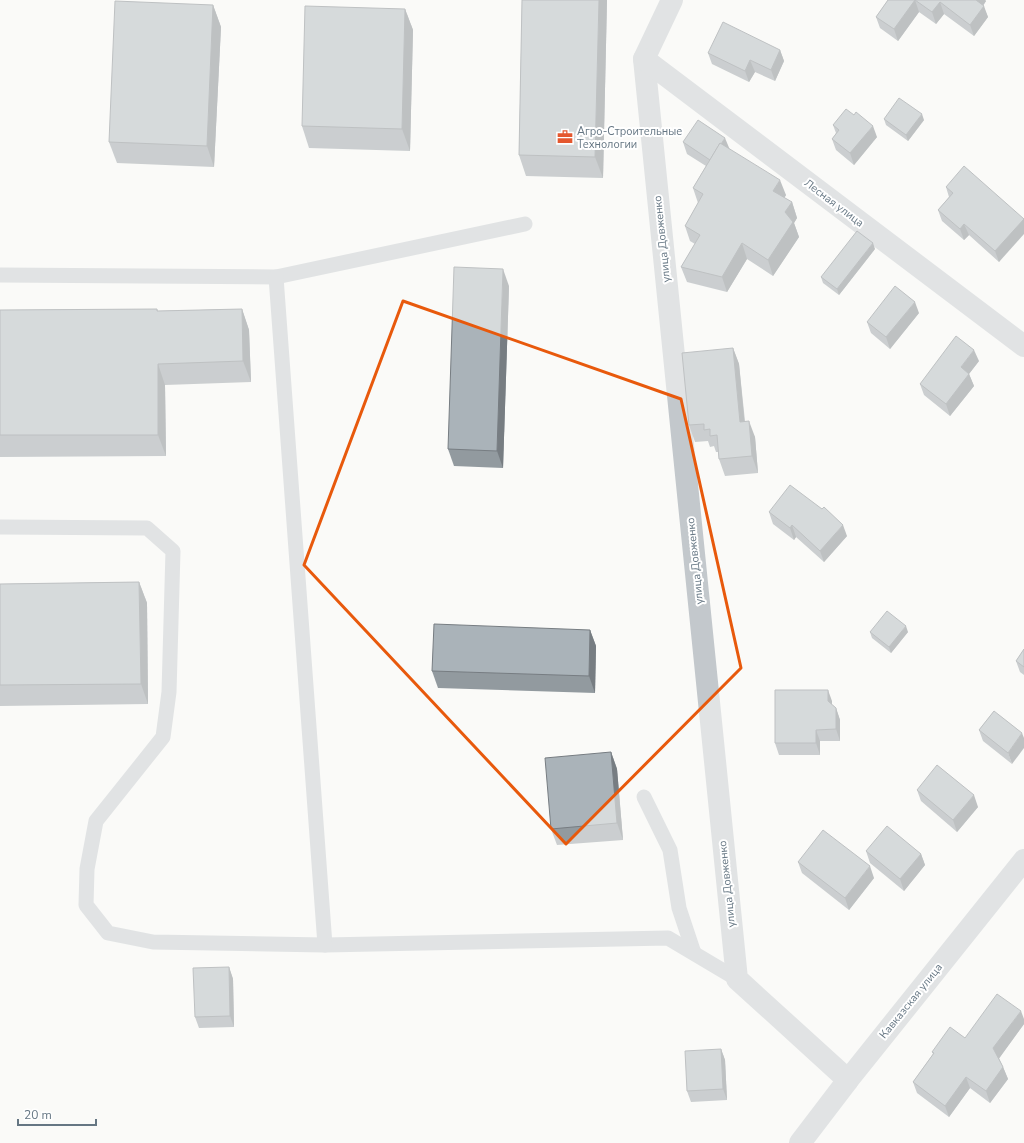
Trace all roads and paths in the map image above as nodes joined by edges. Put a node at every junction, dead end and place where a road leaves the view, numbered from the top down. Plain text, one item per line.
1 (672, 0) edge
2 (644, 60) junction
3 (525, 224) dead end
4 (0, 275) edge
5 (276, 277) junction
6 (1024, 346) edge
7 (0, 527) edge
8 (644, 796) dead end
9 (1024, 860) edge
10 (325, 945) junction
11 (694, 953) junction
12 (736, 979) junction
13 (848, 1080) junction
14 (800, 1143) edge

1 - 2 street
2 - 6 street, Лесная улица
2 - 12 street, улица Довженко
3 - 5 lane
4 - 5 lane
5 - 10 lane
7 - 10 lane
8 - 11 lane
9 - 13 street, Кавказская улица
10 - 11 lane
11 - 12 lane
12 - 13 street
13 - 14 street, Кавказская улица

